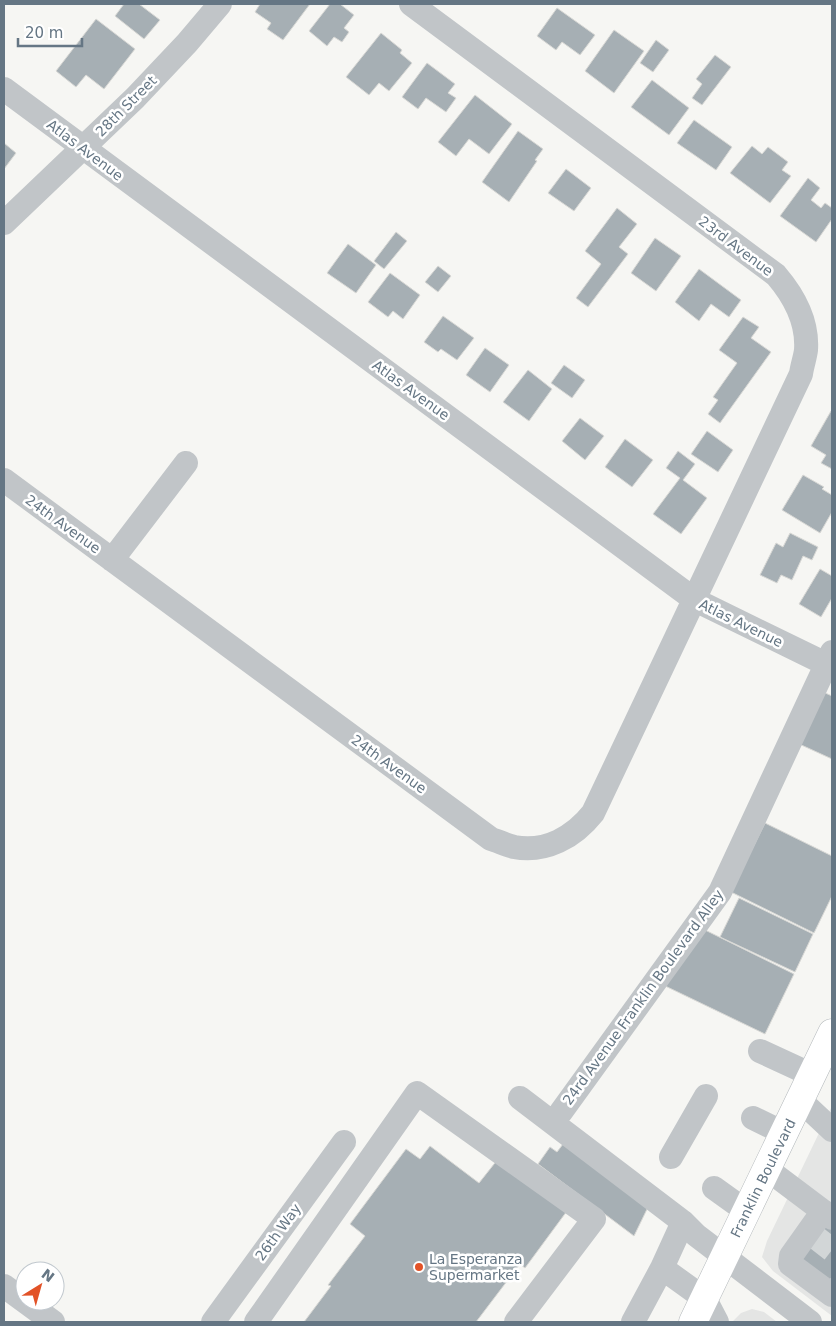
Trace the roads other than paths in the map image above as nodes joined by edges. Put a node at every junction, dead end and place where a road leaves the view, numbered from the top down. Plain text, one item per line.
1 (220, 4) edge
2 (410, 4) edge
3 (4, 90) edge
4 (83, 148) junction
5 (4, 223) edge
6 (186, 463) dead end
7 (4, 480) edge
8 (112, 560) junction
9 (694, 600) junction
10 (830, 661) edge
11 (832, 1033) edge
12 (760, 1051) dead end
13 (812, 1075) junction
14 (706, 1096) dead end
15 (520, 1098) dead end
16 (800, 1100) junction
17 (561, 1112) dead end
18 (753, 1118) dead end
19 (832, 1130) edge
20 (784, 1132) junction
21 (344, 1142) dead end
22 (671, 1157) dead end
23 (767, 1169) junction
24 (714, 1188) dead end
25 (746, 1211) junction
26 (827, 1214) edge
27 (683, 1222) junction
28 (724, 1257) junction
29 (662, 1268) junction
30 (4, 1286) edge
31 (832, 1296) edge
32 (705, 1314) edge
33 (800, 1319) edge
34 (53, 1322) edge
35 (213, 1322) edge
36 (256, 1322) edge
37 (516, 1322) edge
38 (633, 1322) edge

1 - 4 street, 28th Street
2 - 9 street, 23rd Avenue
3 - 4 street, Atlas Avenue
4 - 5 street, 28th Street
4 - 9 street, Atlas Avenue
6 - 8 street
7 - 8 street, 24th Avenue
8 - 9 street, 24th Avenue
9 - 10 street, Atlas Avenue
10 - 17 street, 24rd Avenue Franklin Boulevard Alley
11 - 13 main road, Franklin Boulevard
12 - 13 street
13 - 16 main road, Franklin Boulevard
14 - 22 street
15 - 27 street
16 - 19 street
16 - 20 main road, Franklin Boulevard
18 - 20 street
20 - 23 main road, Franklin Boulevard
21 - 35 street, 26th Way
23 - 25 main road, Franklin Boulevard
23 - 26 street
24 - 25 street
25 - 28 main road, Franklin Boulevard
26 - 31 street
27 - 28 street
27 - 29 street
28 - 32 main road, Franklin Boulevard
28 - 33 street
29 - 32 street
29 - 38 street
30 - 34 street
31 - 33 street
36 - 37 street

